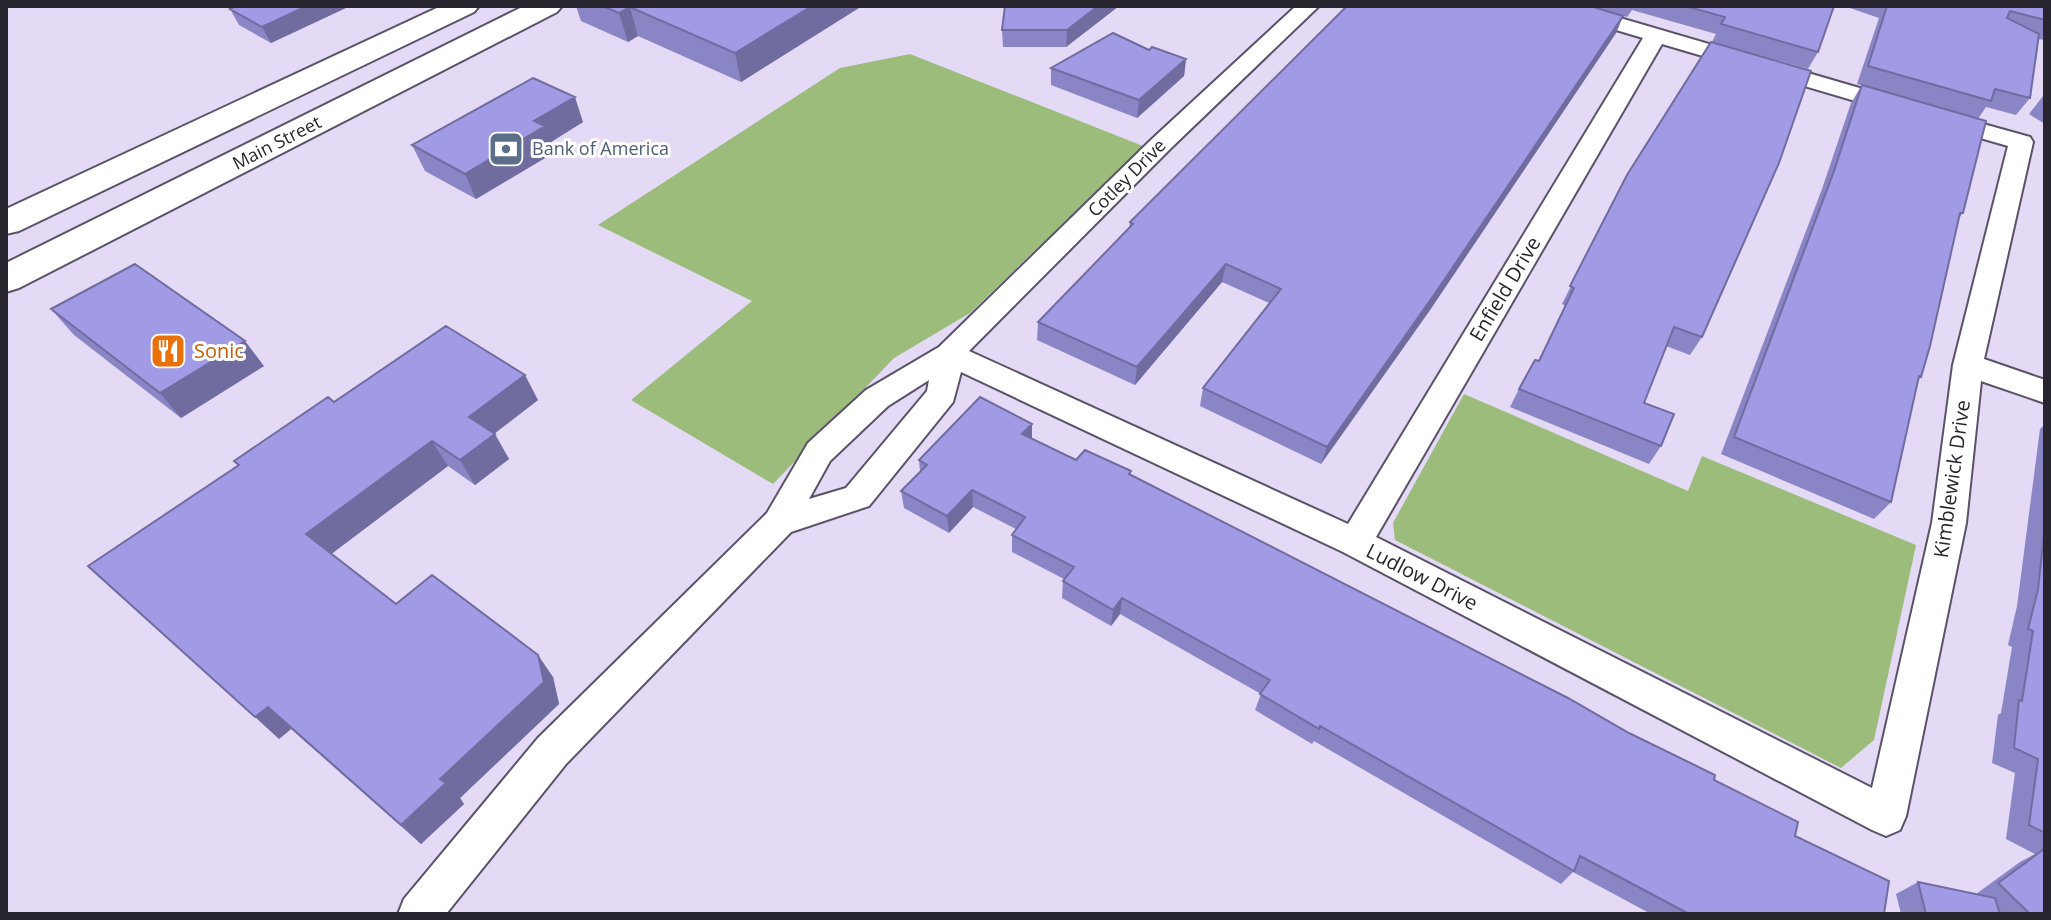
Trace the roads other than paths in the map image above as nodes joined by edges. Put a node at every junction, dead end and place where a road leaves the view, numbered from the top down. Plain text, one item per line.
1 (464, 6) edge
2 (547, 6) edge
3 (1308, 6) edge
4 (1556, 6) edge
5 (1656, 35) junction
6 (6, 223) edge
7 (6, 279) edge
8 (949, 354) junction
9 (1968, 365) junction
10 (2045, 392) edge
11 (779, 522) junction
12 (1355, 542) junction
13 (1886, 816) joint
14 (419, 914) edge

1 - 6 main road, Main Street
2 - 7 main road, Main Street
3 - 8 street, Cotley Drive
4 - 5 street
5 - 9 street, Kimblewick Drive
5 - 12 street, Enfield Drive
8 - 11 street, Cotley Drive
8 - 11 street
8 - 12 street, Ludlow Drive
9 - 10 street
9 - 13 street, Kimblewick Drive
11 - 14 street
12 - 13 street, Ludlow Drive

